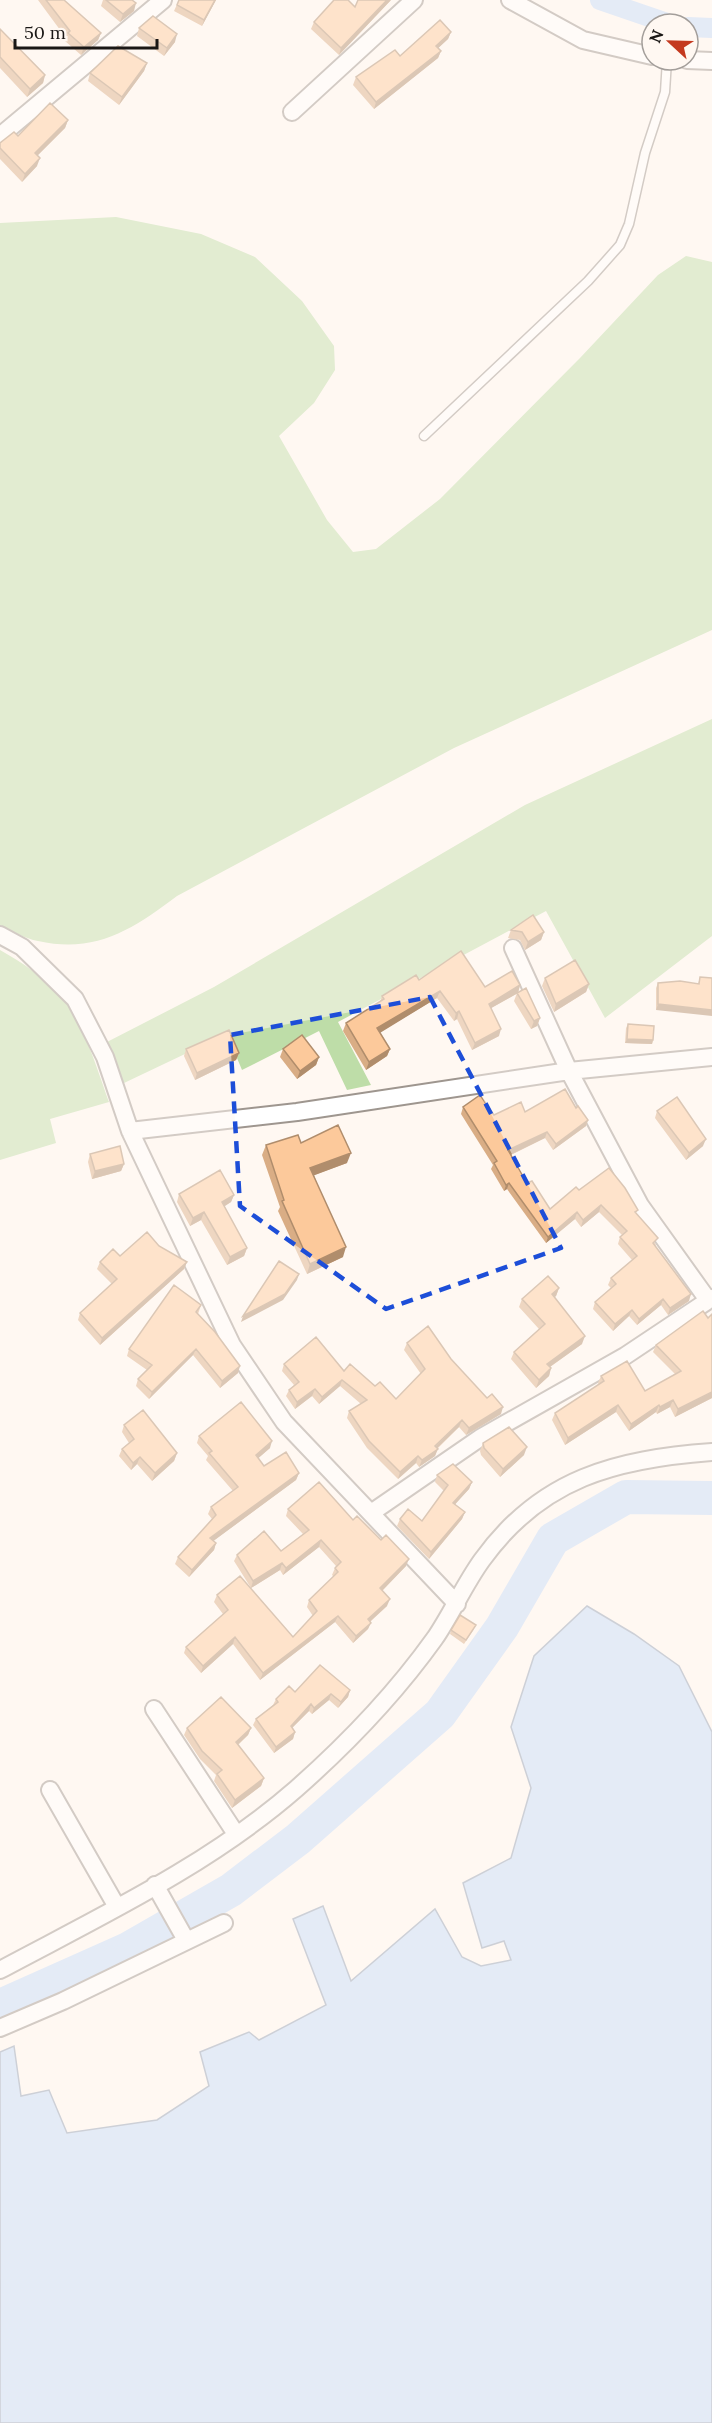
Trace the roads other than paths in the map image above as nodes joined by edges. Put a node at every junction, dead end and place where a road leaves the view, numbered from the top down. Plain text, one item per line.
1 (163, 0) edge
2 (414, 0) edge
3 (510, 0) edge
4 (640, 53) edge
5 (666, 72) edge
6 (292, 112) dead end
7 (0, 136) edge
8 (424, 436) dead end
9 (0, 935) edge
10 (513, 948) dead end
11 (712, 1057) edge
12 (569, 1071) junction
13 (130, 1131) junction
14 (710, 1299) edge
15 (712, 1452) edge
16 (370, 1513) junction
17 (458, 1604) junction
18 (154, 1709) dead end
19 (50, 1790) dead end
20 (236, 1834) junction
21 (155, 1885) junction
22 (117, 1907) junction
23 (224, 1923) dead end
24 (182, 1933) junction
25 (0, 1970) edge
26 (0, 2028) edge

1 - 7 street
2 - 6 street
3 - 4 street
5 - 8 lane
9 - 13 street
10 - 12 street
11 - 12 street
12 - 13 street
12 - 14 street
13 - 16 street
14 - 16 street
15 - 17 street
16 - 17 street
17 - 20 street
18 - 20 street
19 - 22 street
20 - 21 street
21 - 22 street
21 - 24 street
22 - 25 street
23 - 24 street
24 - 26 street

